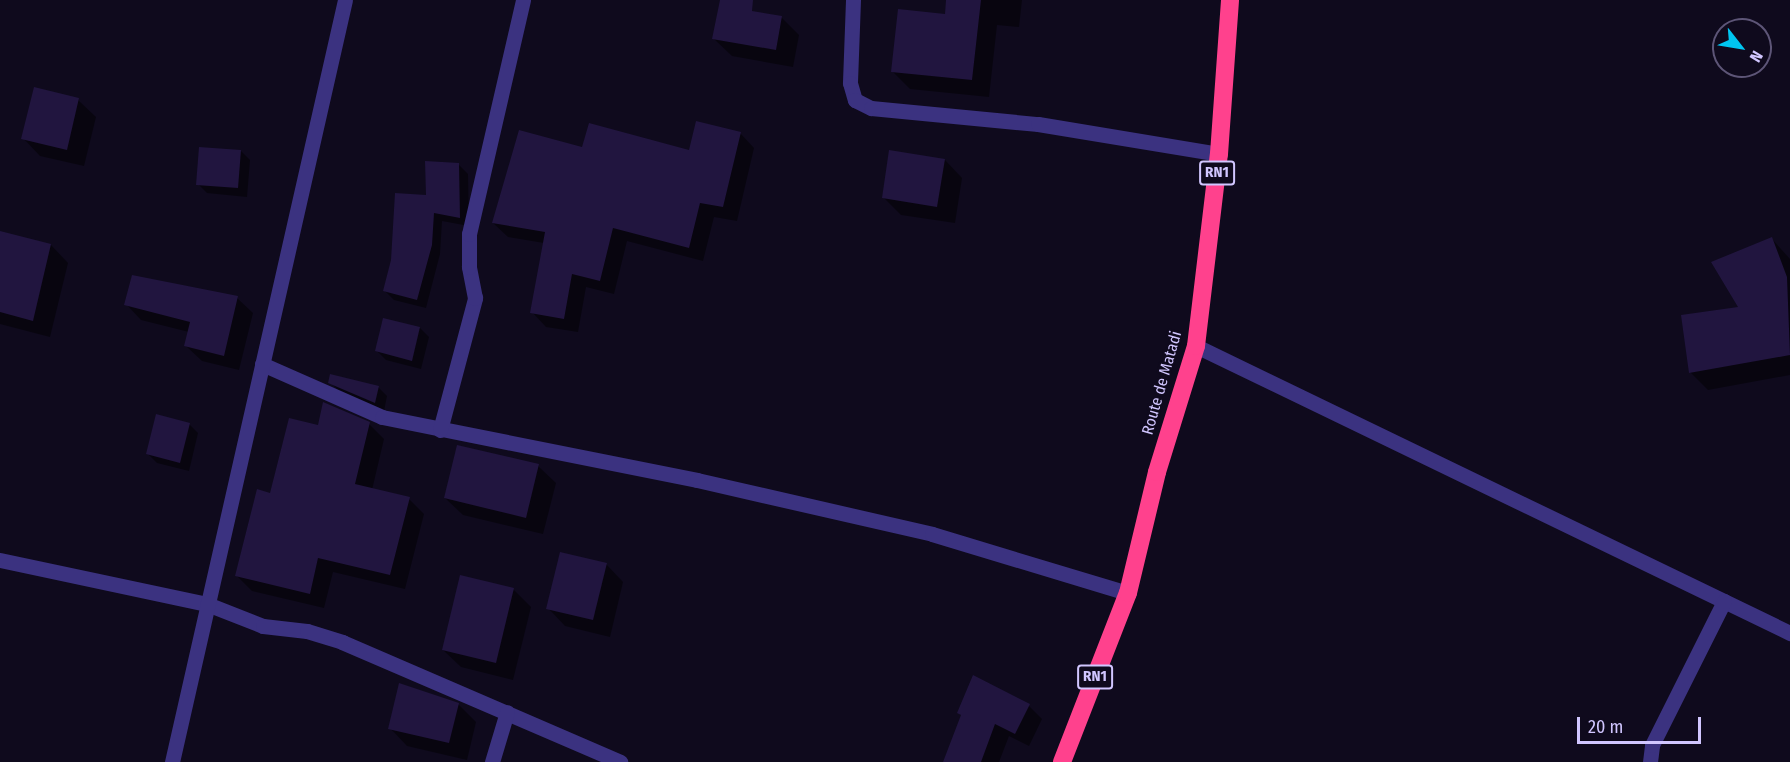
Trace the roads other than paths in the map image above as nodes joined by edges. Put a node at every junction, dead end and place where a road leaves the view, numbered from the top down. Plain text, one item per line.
1 (345, 0) edge
2 (523, 0) edge
3 (853, 0) edge
4 (1230, 0) edge
5 (1219, 154) junction
6 (1196, 346) junction
7 (262, 364) junction
8 (440, 430) junction
9 (0, 560) edge
10 (1128, 593) junction
11 (1724, 601) junction
12 (207, 604) junction
13 (1790, 633) edge
14 (507, 712) junction
15 (172, 762) edge
16 (492, 762) edge
17 (620, 762) edge
18 (1062, 762) edge
19 (1650, 762) edge

1 - 7 street
2 - 8 street
3 - 5 street
4 - 5 highway, Route de Matadi / RN1
5 - 6 highway, Route de Matadi / RN1
6 - 10 highway, Route de Matadi / RN1
6 - 11 street
7 - 8 street
7 - 12 street
8 - 10 street
9 - 12 street
10 - 18 highway, Route de Matadi / RN1
11 - 13 street
11 - 19 street
12 - 14 street
12 - 15 street
14 - 16 street
14 - 17 street

